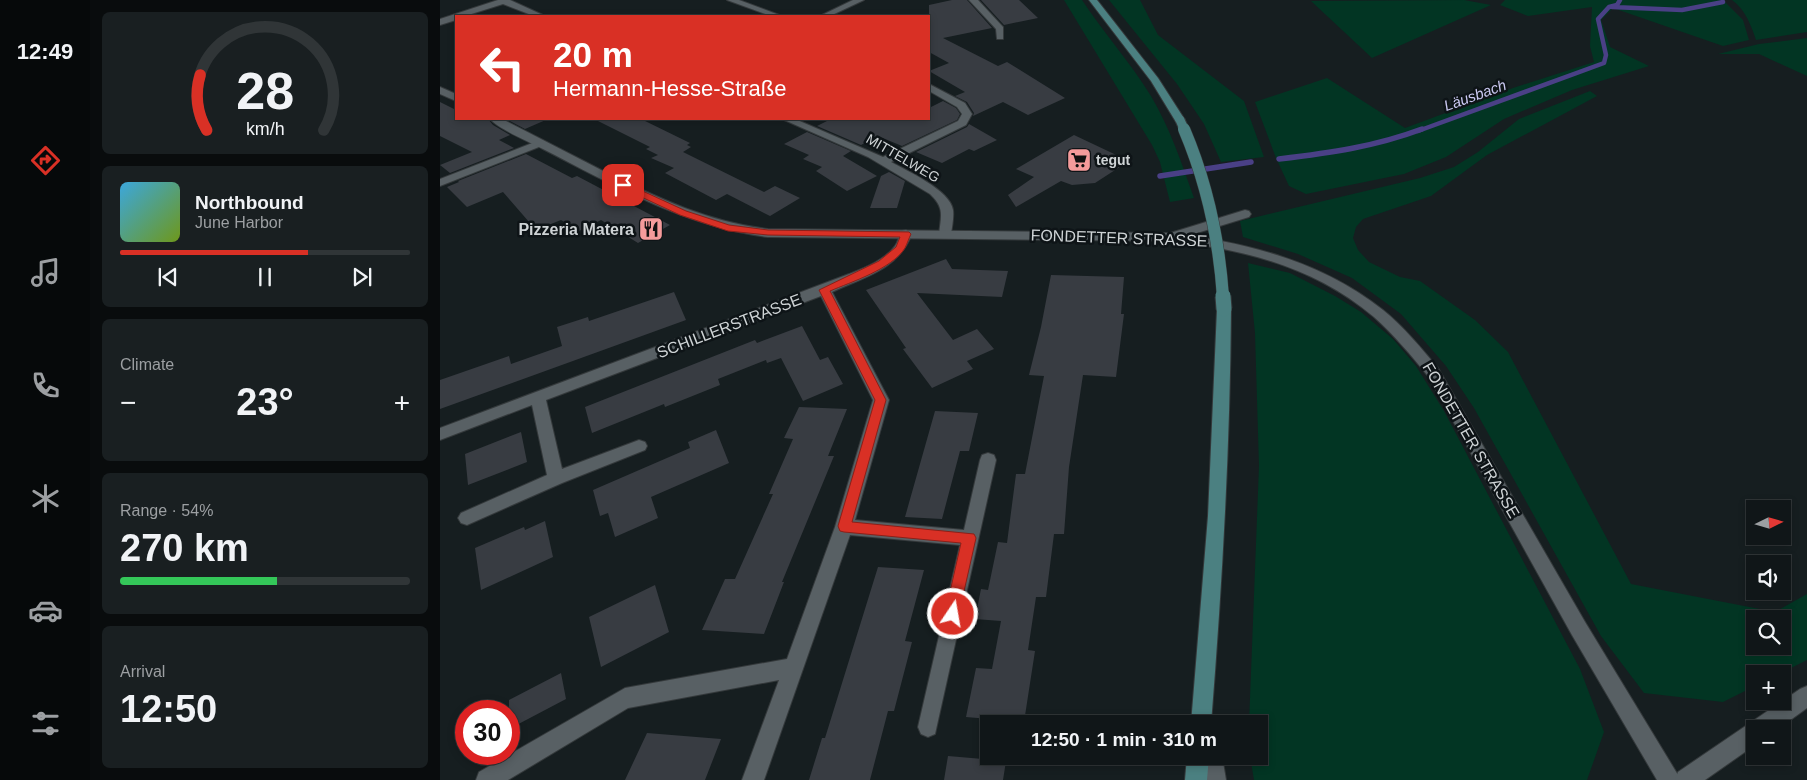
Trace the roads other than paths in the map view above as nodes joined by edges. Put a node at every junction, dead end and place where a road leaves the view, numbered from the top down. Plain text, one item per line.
1 (505, 0) edge
2 (731, 0) edge
3 (860, 0) edge
4 (973, 0) edge
5 (1093, 0) edge
6 (460, 15) edge
7 (539, 15) edge
8 (775, 15) edge
9 (826, 15) edge
10 (455, 17) edge
11 (440, 22) edge
12 (1000, 37) dead end
13 (930, 89) edge
14 (440, 90) edge
15 (455, 98) edge
16 (496, 120) edge
17 (789, 120) edge
18 (540, 143) junction
19 (884, 161) junction
20 (440, 183) edge
21 (1245, 214) dead end
22 (906, 234) junction
23 (945, 234) junction
24 (1171, 237) junction
25 (824, 290) junction
26 (538, 397) junction
27 (440, 434) edge
28 (639, 446) dead end
29 (988, 460) dead end
30 (556, 478) junction
31 (466, 518) dead end
32 (844, 526) junction
33 (969, 538) junction
34 (794, 667) junction
35 (1206, 674) junction
36 (1807, 696) edge
37 (1202, 715) edge
38 (1207, 715) edge
39 (1773, 720) edge
40 (928, 726) dead end
41 (1746, 738) edge
42 (1197, 765) edge
43 (1212, 765) edge
44 (487, 780) edge
45 (753, 780) edge
46 (1196, 780) edge
47 (1215, 780) edge
48 (1670, 780) edge
49 (1686, 780) edge

1 - 6 street
1 - 7 street
2 - 8 street
3 - 9 street
4 - 12 street
5 - 35 main road, bridge
10 - 11 street
13 - 19 street
14 - 15 street
16 - 18 street, FONDETTER STRASSE
17 - 19 street, MITTELWEG
18 - 20 street
18 - 22 street, FONDETTER STRASSE
19 - 23 street, MITTELWEG
21 - 24 street
22 - 23 street, FONDETTER STRASSE
22 - 25 street, SCHILLERSTRASSE
23 - 24 street, FONDETTER STRASSE
24 - 48 street, FONDETTER STRASSE
25 - 26 street, SCHILLERSTRASSE
25 - 32 street
26 - 27 street, SCHILLERSTRASSE
26 - 30 street
28 - 30 street
29 - 33 street
30 - 31 street
32 - 33 street
32 - 34 street
33 - 40 street
34 - 44 street
34 - 45 street
35 - 37 main road
35 - 38 street
36 - 39 street
41 - 49 street
42 - 46 main road
43 - 47 street

